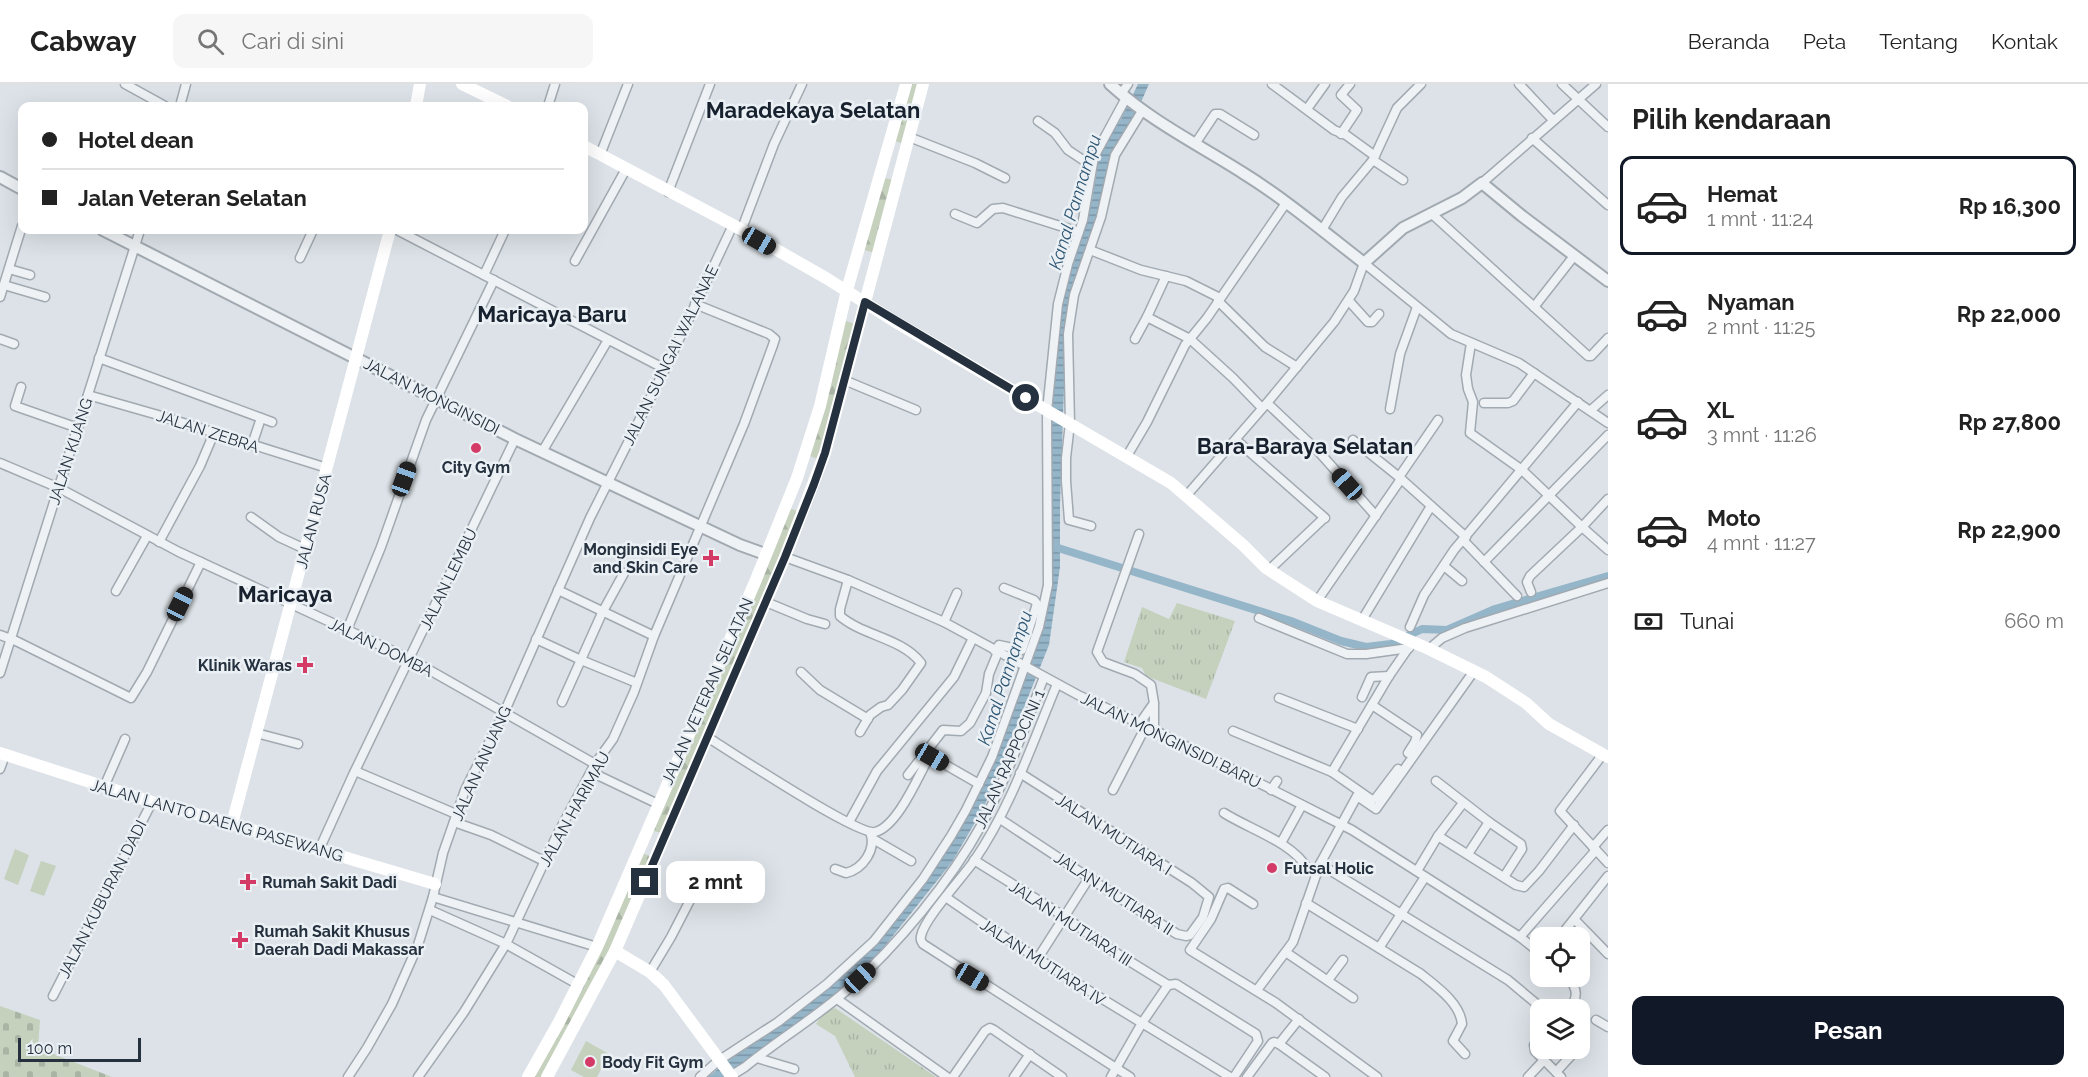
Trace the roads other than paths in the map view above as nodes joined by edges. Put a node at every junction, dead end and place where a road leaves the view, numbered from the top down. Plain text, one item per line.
1 (125, 84) edge
2 (186, 84) edge
3 (420, 84) edge
4 (462, 84) edge
5 (555, 84) edge
6 (628, 84) edge
7 (710, 84) edge
8 (802, 84) edge
9 (906, 84) edge
10 (923, 84) edge
11 (1110, 84) edge
12 (1128, 84) edge
13 (1272, 84) edge
14 (1324, 84) edge
15 (1350, 84) edge
16 (1421, 84) edge
17 (1519, 84) edge
18 (1562, 84) edge
19 (1596, 84) edge
20 (1125, 98) junction
21 (1578, 99) junction
22 (158, 102) edge
23 (181, 102) edge
24 (417, 102) edge
25 (499, 102) edge
26 (549, 102) edge
27 (1307, 109) junction
28 (1140, 110) junction
29 (1553, 120) junction
30 (1038, 121) dead end
31 (1608, 127) edge
32 (1341, 134) junction
33 (1254, 135) dead end
34 (909, 137) junction
35 (1533, 138) junction
36 (1195, 144) junction
37 (588, 148) edge
38 (888, 149) junction
39 (905, 153) junction
40 (600, 155) junction
41 (1374, 158) junction
42 (884, 166) junction
43 (1092, 166) junction
44 (626, 169) junction
45 (900, 170) junction
46 (0, 177) edge
47 (1005, 178) dead end
48 (1403, 180) dead end
49 (1482, 183) junction
50 (18, 187) edge
51 (668, 192) junction
52 (1286, 203) junction
53 (1608, 205) edge
54 (955, 214) dead end
55 (1432, 214) junction
56 (737, 228) junction
57 (1322, 230) junction
58 (1079, 232) junction
59 (20, 234) edge
60 (112, 234) edge
61 (139, 234) edge
62 (311, 234) edge
63 (389, 234) edge
64 (405, 234) edge
65 (504, 234) edge
66 (135, 245) junction
67 (1090, 250) junction
68 (1575, 256) junction
69 (300, 258) dead end
70 (575, 261) dead end
71 (1364, 263) junction
72 (9, 269) junction
73 (30, 275) dead end
74 (484, 275) junction
75 (1166, 276) junction
76 (494, 280) junction
77 (1608, 281) edge
78 (4, 285) junction
79 (848, 290) junction
80 (0, 297) edge
81 (45, 297) dead end
82 (1219, 299) junction
83 (1349, 301) junction
84 (865, 302) junction
85 (695, 304) junction
86 (1417, 307) junction
87 (1534, 307) junction
88 (1379, 314) dead end
89 (1147, 317) junction
90 (1608, 338) edge
91 (0, 339) edge
92 (1135, 339) dead end
93 (1190, 339) junction
94 (608, 340) junction
95 (1471, 343) junction
96 (14, 344) dead end
97 (358, 357) junction
98 (99, 358) junction
99 (1297, 367) junction
100 (665, 369) junction
101 (1534, 373) junction
102 (844, 380) junction
103 (21, 387) dead end
104 (1608, 394) edge
105 (88, 395) junction
106 (437, 399) junction
107 (1578, 402) junction
108 (1484, 403) dead end
109 (1265, 406) junction
110 (1390, 409) dead end
111 (916, 410) dead end
112 (1591, 410) junction
113 (1048, 412) junction
114 (261, 418) junction
115 (1438, 420) dead end
116 (272, 422) dead end
117 (1069, 422) junction
118 (1608, 423) edge
119 (78, 428) junction
120 (214, 433) junction
121 (1608, 435) edge
122 (515, 439) junction
123 (1236, 440) junction
124 (1353, 440) dead end
125 (252, 445) junction
126 (542, 452) junction
127 (1127, 456) junction
128 (0, 463) edge
129 (327, 468) junction
130 (1522, 470) junction
131 (797, 478) junction
132 (1400, 478) junction
133 (607, 484) junction
134 (814, 484) junction
135 (59, 488) junction
136 (1187, 495) junction
137 (1550, 497) junction
138 (1608, 499) edge
139 (1431, 506) junction
140 (1376, 516) junction
141 (251, 517) dead end
142 (1584, 525) junction
143 (701, 526) junction
144 (1092, 526) dead end
145 (1139, 534) dead end
146 (147, 536) junction
147 (1465, 539) junction
148 (159, 542) junction
149 (305, 549) junction
150 (1608, 550) edge
151 (765, 554) junction
152 (785, 557) junction
153 (201, 562) junction
154 (1484, 562) junction
155 (1444, 566) junction
156 (1269, 570) junction
157 (624, 573) dead end
158 (848, 580) junction
159 (1462, 581) dead end
160 (1608, 583) edge
161 (1004, 588) dead end
162 (558, 590) junction
163 (116, 591) dead end
164 (1532, 592) dead end
165 (957, 593) dead end
166 (1517, 596) dead end
167 (1317, 601) junction
168 (766, 602) junction
169 (290, 603) junction
170 (602, 613) junction
171 (1259, 618) dead end
172 (1362, 620) junction
173 (944, 622) junction
174 (825, 624) dead end
175 (347, 630) junction
176 (0, 635) edge
177 (654, 636) junction
178 (973, 638) junction
179 (536, 639) junction
180 (1409, 639) junction
181 (13, 640) junction
182 (1429, 648) junction
183 (996, 654) junction
184 (410, 659) junction
185 (581, 660) junction
186 (1025, 666) junction
187 (1474, 671) junction
188 (801, 672) dead end
189 (0, 673) edge
190 (1389, 675) junction
191 (1043, 676) junction
192 (637, 683) junction
193 (1057, 684) junction
194 (1362, 697) dead end
195 (1279, 698) dead end
196 (562, 702) dead end
197 (1154, 703) junction
198 (1372, 705) junction
199 (504, 713) junction
200 (868, 719) junction
201 (1146, 726) junction
202 (1358, 729) junction
203 (1233, 731) dead end
204 (860, 732) dead end
205 (256, 733) junction
206 (707, 737) junction
207 (125, 739) dead end
208 (298, 744) dead end
209 (3, 754) edge
210 (1606, 755) edge
211 (593, 768) junction
212 (0, 769) edge
213 (355, 771) junction
214 (1332, 772) junction
215 (1020, 773) junction
216 (908, 775) dead end
217 (1277, 781) dead end
218 (1436, 781) dead end
219 (979, 784) junction
220 (104, 787) junction
221 (1113, 790) dead end
222 (1271, 790) junction
223 (152, 802) junction
224 (1463, 803) junction
225 (658, 804) junction
226 (1302, 805) junction
227 (1224, 813) dead end
228 (455, 818) junction
229 (1000, 819) junction
230 (849, 822) junction
231 (1489, 822) junction
232 (232, 824) junction
233 (1342, 824) junction
234 (1575, 825) junction
235 (1608, 830) edge
236 (646, 835) junction
237 (872, 836) junction
238 (1438, 836) junction
239 (662, 842) junction
240 (1281, 843) junction
241 (1595, 848) junction
242 (320, 850) junction
243 (1468, 854) junction
244 (974, 860) junction
245 (544, 861) junction
246 (911, 861) dead end
247 (1608, 863) edge
248 (1320, 864) junction
249 (1307, 868) dead end
250 (835, 869) dead end
251 (1421, 874) junction
252 (1608, 876) edge
253 (1504, 877) junction
254 (1089, 878) junction
255 (701, 879) dead end
256 (435, 884) junction
257 (1207, 895) joint
258 (433, 897) junction
259 (946, 898) junction
260 (1306, 903) junction
261 (1253, 904) dead end
262 (430, 910) junction
263 (1402, 914) junction
264 (1065, 917) junction
265 (1575, 920) junction
266 (516, 924) junction
267 (1569, 927) edge
268 (1520, 937) junction
269 (506, 945) junction
270 (1530, 945) edge
271 (597, 947) junction
272 (1379, 948) junction
273 (615, 951) junction
274 (1287, 952) junction
275 (1608, 954) edge
276 (1038, 958) junction
277 (1343, 960) dead end
278 (650, 972) junction
279 (1329, 980) junction
280 (579, 985) junction
281 (1168, 985) junction
282 (1257, 990) junction
283 (53, 996) dead end
284 (1353, 998) dead end
285 (837, 999) junction
286 (1531, 999) edge
287 (1299, 1019) junction
288 (1596, 1020) dead end
289 (1142, 1023) junction
290 (1608, 1027) edge
291 (1279, 1044) junction
292 (1030, 1054) junction
293 (1465, 1054) dead end
294 (757, 1058) junction
295 (1570, 1059) edge
296 (1544, 1060) joint
297 (719, 1062) junction
298 (1117, 1068) junction
299 (794, 1069) dead end
300 (1366, 1074) edge
301 (1558, 1075) edge
302 (731, 1076) edge
303 (348, 1077) edge
304 (418, 1077) edge
305 (528, 1077) edge
306 (547, 1077) edge
307 (700, 1077) edge
308 (947, 1077) edge
309 (953, 1077) edge
310 (1014, 1077) edge
311 (1062, 1077) edge
312 (1111, 1077) edge
313 (1130, 1077) edge
314 (1232, 1077) edge
315 (1247, 1077) edge
316 (1324, 1077) edge
317 (1377, 1077) edge
318 (1528, 1077) edge

1 - 22 street
2 - 23 street
3 - 24 main road
4 - 25 main road
5 - 26 street
6 - 40 street
7 - 51 street
8 - 56 street, JALAN SUNGAI WALANAE
9 - 38 main road, JALAN VETERAN SELATAN
10 - 34 main road, JALAN VETERAN SELATAN
11 - 20 street
12 - 20 street
13 - 27 street
14 - 27 street
15 - 32 street
16 - 41 street
17 - 29 street
18 - 21 street
19 - 21 street
20 - 28 street
20 - 43 street
21 - 29 street
21 - 31 street
27 - 32 street
28 - 36 street
28 - 67 street
29 - 35 street
30 - 43 street
32 - 41 street
33 - 36 street
34 - 39 main road, JALAN VETERAN SELATAN
34 - 47 street
35 - 49 street
35 - 53 street
36 - 52 street
37 - 40 main road
38 - 39 main road
38 - 42 main road, JALAN VETERAN SELATAN
39 - 45 main road, JALAN VETERAN SELATAN
40 - 44 main road
41 - 48 street
41 - 57 street
42 - 45 main road
42 - 79 main road, JALAN VETERAN SELATAN
43 - 58 street
44 - 51 main road
44 - 70 street
45 - 84 main road, JALAN VETERAN SELATAN
46 - 50 street
49 - 55 street
49 - 68 street
51 - 56 main road
52 - 57 street
52 - 82 street
54 - 58 street
55 - 71 street
55 - 87 street
56 - 79 main road
56 - 85 street, JALAN SUNGAI WALANAE
57 - 71 street
58 - 113 street
59 - 72 street
60 - 66 street, JALAN MONGINSIDI
61 - 66 street, JALAN KIJANG
62 - 69 street
63 - 97 main road, JALAN RUSA
64 - 74 street
65 - 74 street
66 - 97 street, JALAN MONGINSIDI
66 - 98 street, JALAN KIJANG
67 - 75 street
67 - 117 street
68 - 77 street
68 - 87 street
71 - 83 street
71 - 86 street
72 - 73 street
72 - 78 street
74 - 76 street
75 - 82 street
75 - 89 street
76 - 94 street
76 - 106 street
78 - 80 street
78 - 81 street
79 - 84 main road
79 - 131 main road, JALAN VETERAN SELATAN
82 - 93 street
82 - 99 street
83 - 88 street
83 - 99 street
84 - 102 main road, JALAN VETERAN SELATAN
84 - 113 main road
85 - 100 street, JALAN SUNGAI WALANAE
85 - 143 street, JALAN HARIMAU
86 - 95 street
86 - 110 street
87 - 90 street
89 - 92 street
89 - 93 street
91 - 96 street
93 - 109 street
93 - 127 street
94 - 100 street
94 - 126 street
95 - 101 street
95 - 130 street
97 - 106 street, JALAN MONGINSIDI
97 - 129 main road, JALAN RUSA
98 - 105 street, JALAN KIJANG
98 - 114 street
99 - 109 street
100 - 133 street, JALAN SUNGAI WALANAE
101 - 107 street
101 - 108 street
102 - 111 street
102 - 134 main road, JALAN VETERAN SELATAN
103 - 119 street
104 - 112 street
105 - 119 street, JALAN KIJANG
105 - 120 street, JALAN ZEBRA
106 - 122 street, JALAN MONGINSIDI
106 - 175 street
107 - 112 street
107 - 130 street
109 - 123 street
109 - 140 street
112 - 118 street
113 - 117 main road
113 - 186 street
114 - 116 street
114 - 125 street
115 - 132 street
117 - 127 main road
117 - 144 street
119 - 135 street, JALAN KIJANG
120 - 125 street, JALAN ZEBRA
120 - 148 street
121 - 137 street
122 - 126 street, JALAN MONGINSIDI
122 - 184 street, JALAN LEMBU
123 - 136 street
123 - 156 street
124 - 132 street
125 - 129 street, JALAN ZEBRA
126 - 133 street, JALAN MONGINSIDI
127 - 136 main road
128 - 135 street, JALAN DOMBA
129 - 149 main road, JALAN RUSA
130 - 137 street
130 - 147 street
131 - 134 main road
131 - 151 main road, JALAN VETERAN SELATAN
132 - 139 street
132 - 140 street
133 - 143 street, JALAN MONGINSIDI
133 - 162 street, JALAN ANUANG
134 - 152 main road, JALAN VETERAN SELATAN
135 - 146 street, JALAN DOMBA
135 - 181 street, JALAN KIJANG
136 - 156 main road
137 - 142 street
137 - 154 street
138 - 142 street
139 - 147 street
139 - 172 street
140 - 167 street
141 - 149 street
142 - 150 street
142 - 164 street
143 - 151 street, JALAN MONGINSIDI
143 - 177 street, JALAN HARIMAU
145 - 197 street
146 - 148 street, JALAN DOMBA
146 - 163 street
147 - 154 street
147 - 155 street
148 - 153 street, JALAN DOMBA
149 - 169 main road, JALAN RUSA
151 - 225 main road, JALAN VETERAN SELATAN
152 - 158 street, JALAN MONGINSIDI BARU
152 - 168 main road, JALAN VETERAN SELATAN
153 - 169 street, JALAN DOMBA
153 - 181 street
154 - 166 street
155 - 159 street
155 - 180 street
156 - 167 main road
157 - 170 street
158 - 173 street, JALAN MONGINSIDI BARU
158 - 200 street
160 - 182 street
161 - 183 street
162 - 170 street
162 - 179 street, JALAN ANUANG
165 - 173 street
167 - 172 main road
168 - 174 street
168 - 206 main road, JALAN VETERAN SELATAN
169 - 175 street, JALAN DOMBA
169 - 205 main road, JALAN RUSA
170 - 177 street
170 - 185 street
171 - 180 street
172 - 180 main road
173 - 178 street, JALAN MONGINSIDI BARU
175 - 184 street, JALAN DOMBA
176 - 181 street
177 - 192 street, JALAN HARIMAU
178 - 183 street, JALAN MONGINSIDI BARU
178 - 230 street
179 - 185 street
179 - 199 street, JALAN ANUANG
180 - 182 main road
180 - 190 street
181 - 189 street, JALAN KIJANG
182 - 187 main road
183 - 186 street, JALAN MONGINSIDI BARU
183 - 216 street
184 - 199 street, JALAN DOMBA
184 - 213 street, JALAN LEMBU
185 - 192 street
185 - 196 street
186 - 191 street, JALAN MONGINSIDI BARU
186 - 219 street
187 - 210 main road
187 - 233 street
188 - 200 street
190 - 194 street
190 - 198 street
191 - 193 street, JALAN MONGINSIDI BARU
191 - 285 street, JALAN RAPPOCINI 1
192 - 211 street, JALAN HARIMAU
193 - 201 street, JALAN MONGINSIDI BARU
193 - 215 street
195 - 202 street
197 - 201 street
197 - 201 street
198 - 202 street
198 - 214 street
199 - 211 street, JALAN DOMBA
199 - 228 street, JALAN ANUANG
200 - 204 street
201 - 221 street
201 - 222 street, JALAN MONGINSIDI BARU
202 - 214 street
203 - 214 street
205 - 208 street
205 - 232 main road, JALAN RUSA
206 - 230 street
206 - 239 main road, JALAN VETERAN SELATAN
207 - 220 street
209 - 212 street
209 - 220 main road, JALAN LANTO DAENG PASEWANG
210 - 234 street
211 - 225 street, JALAN DOMBA
211 - 245 street, JALAN HARIMAU
213 - 228 street
213 - 242 street, JALAN LEMBU
215 - 229 street
215 - 257 street, JALAN MUTIARA I
217 - 222 street
218 - 224 street
219 - 237 street
219 - 297 street
220 - 223 main road, JALAN LANTO DAENG PASEWANG
222 - 226 street, JALAN MONGINSIDI BARU
223 - 232 main road, JALAN LANTO DAENG PASEWANG
223 - 283 street, JALAN KUBURAN DADI
224 - 231 street
224 - 238 street
225 - 236 main road, JALAN VETERAN SELATAN
226 - 233 street, JALAN MONGINSIDI BARU
226 - 240 street
227 - 240 street
228 - 245 street
228 - 256 street, JALAN ANUANG
229 - 244 street
229 - 254 street, JALAN MUTIARA II
230 - 237 street
231 - 243 street
231 - 253 street
232 - 242 main road, JALAN LANTO DAENG PASEWANG
233 - 248 street
233 - 251 street, JALAN MONGINSIDI BARU
234 - 241 street
234 - 253 street
235 - 241 street
236 - 239 main road
236 - 271 main road, JALAN VETERAN SELATAN
237 - 246 street
237 - 250 street
238 - 243 street
238 - 251 street
239 - 273 main road, JALAN VETERAN SELATAN
240 - 249 street
241 - 247 street
241 - 268 street
242 - 256 main road, JALAN LANTO DAENG PASEWANG
243 - 253 street
244 - 259 street
244 - 264 street, JALAN MUTIARA III
245 - 266 street, JALAN HARIMAU
248 - 260 street
248 - 263 street
251 - 263 street
251 - 268 street, JALAN MONGINSIDI BARU
252 - 265 street
254 - 257 street, JALAN MUTIARA II
254 - 264 street
255 - 278 street
256 - 258 street, JALAN ANUANG
258 - 262 street, JALAN ANUANG
258 - 266 street
259 - 276 street, JALAN MUTIARA IV
259 - 298 street
260 - 272 street
260 - 274 street
261 - 282 street
262 - 269 street
262 - 303 street, JALAN ANUANG
263 - 272 street
263 - 286 street
264 - 276 street
264 - 281 street, JALAN MUTIARA III
265 - 267 street
265 - 275 street
266 - 269 street, JALAN HARIMAU
266 - 271 street
268 - 270 street, JALAN MONGINSIDI BARU
269 - 280 street
269 - 304 street, JALAN HARIMAU
271 - 280 main road, JALAN VETERAN SELATAN
272 - 293 street
273 - 278 main road
273 - 306 main road, JALAN VETERAN SELATAN
274 - 279 street
274 - 282 street
276 - 289 street, JALAN MUTIARA IV
277 - 279 street
278 - 297 main road
279 - 284 street
280 - 305 main road, JALAN VETERAN SELATAN
281 - 289 street
281 - 314 street, JALAN MUTIARA III
282 - 287 street
285 - 294 street, JALAN RAPPOCINI 1
285 - 308 street
287 - 291 street
287 - 300 street
288 - 290 street
289 - 298 street
289 - 314 street, JALAN MUTIARA IV
291 - 315 street
291 - 316 street
292 - 309 street
292 - 310 street
292 - 311 street
294 - 299 street
294 - 302 street, JALAN RAPPOCINI 1
295 - 301 street
296 - 301 street
296 - 318 street
297 - 302 main road
297 - 307 street
298 - 312 street
298 - 313 street
300 - 317 street

